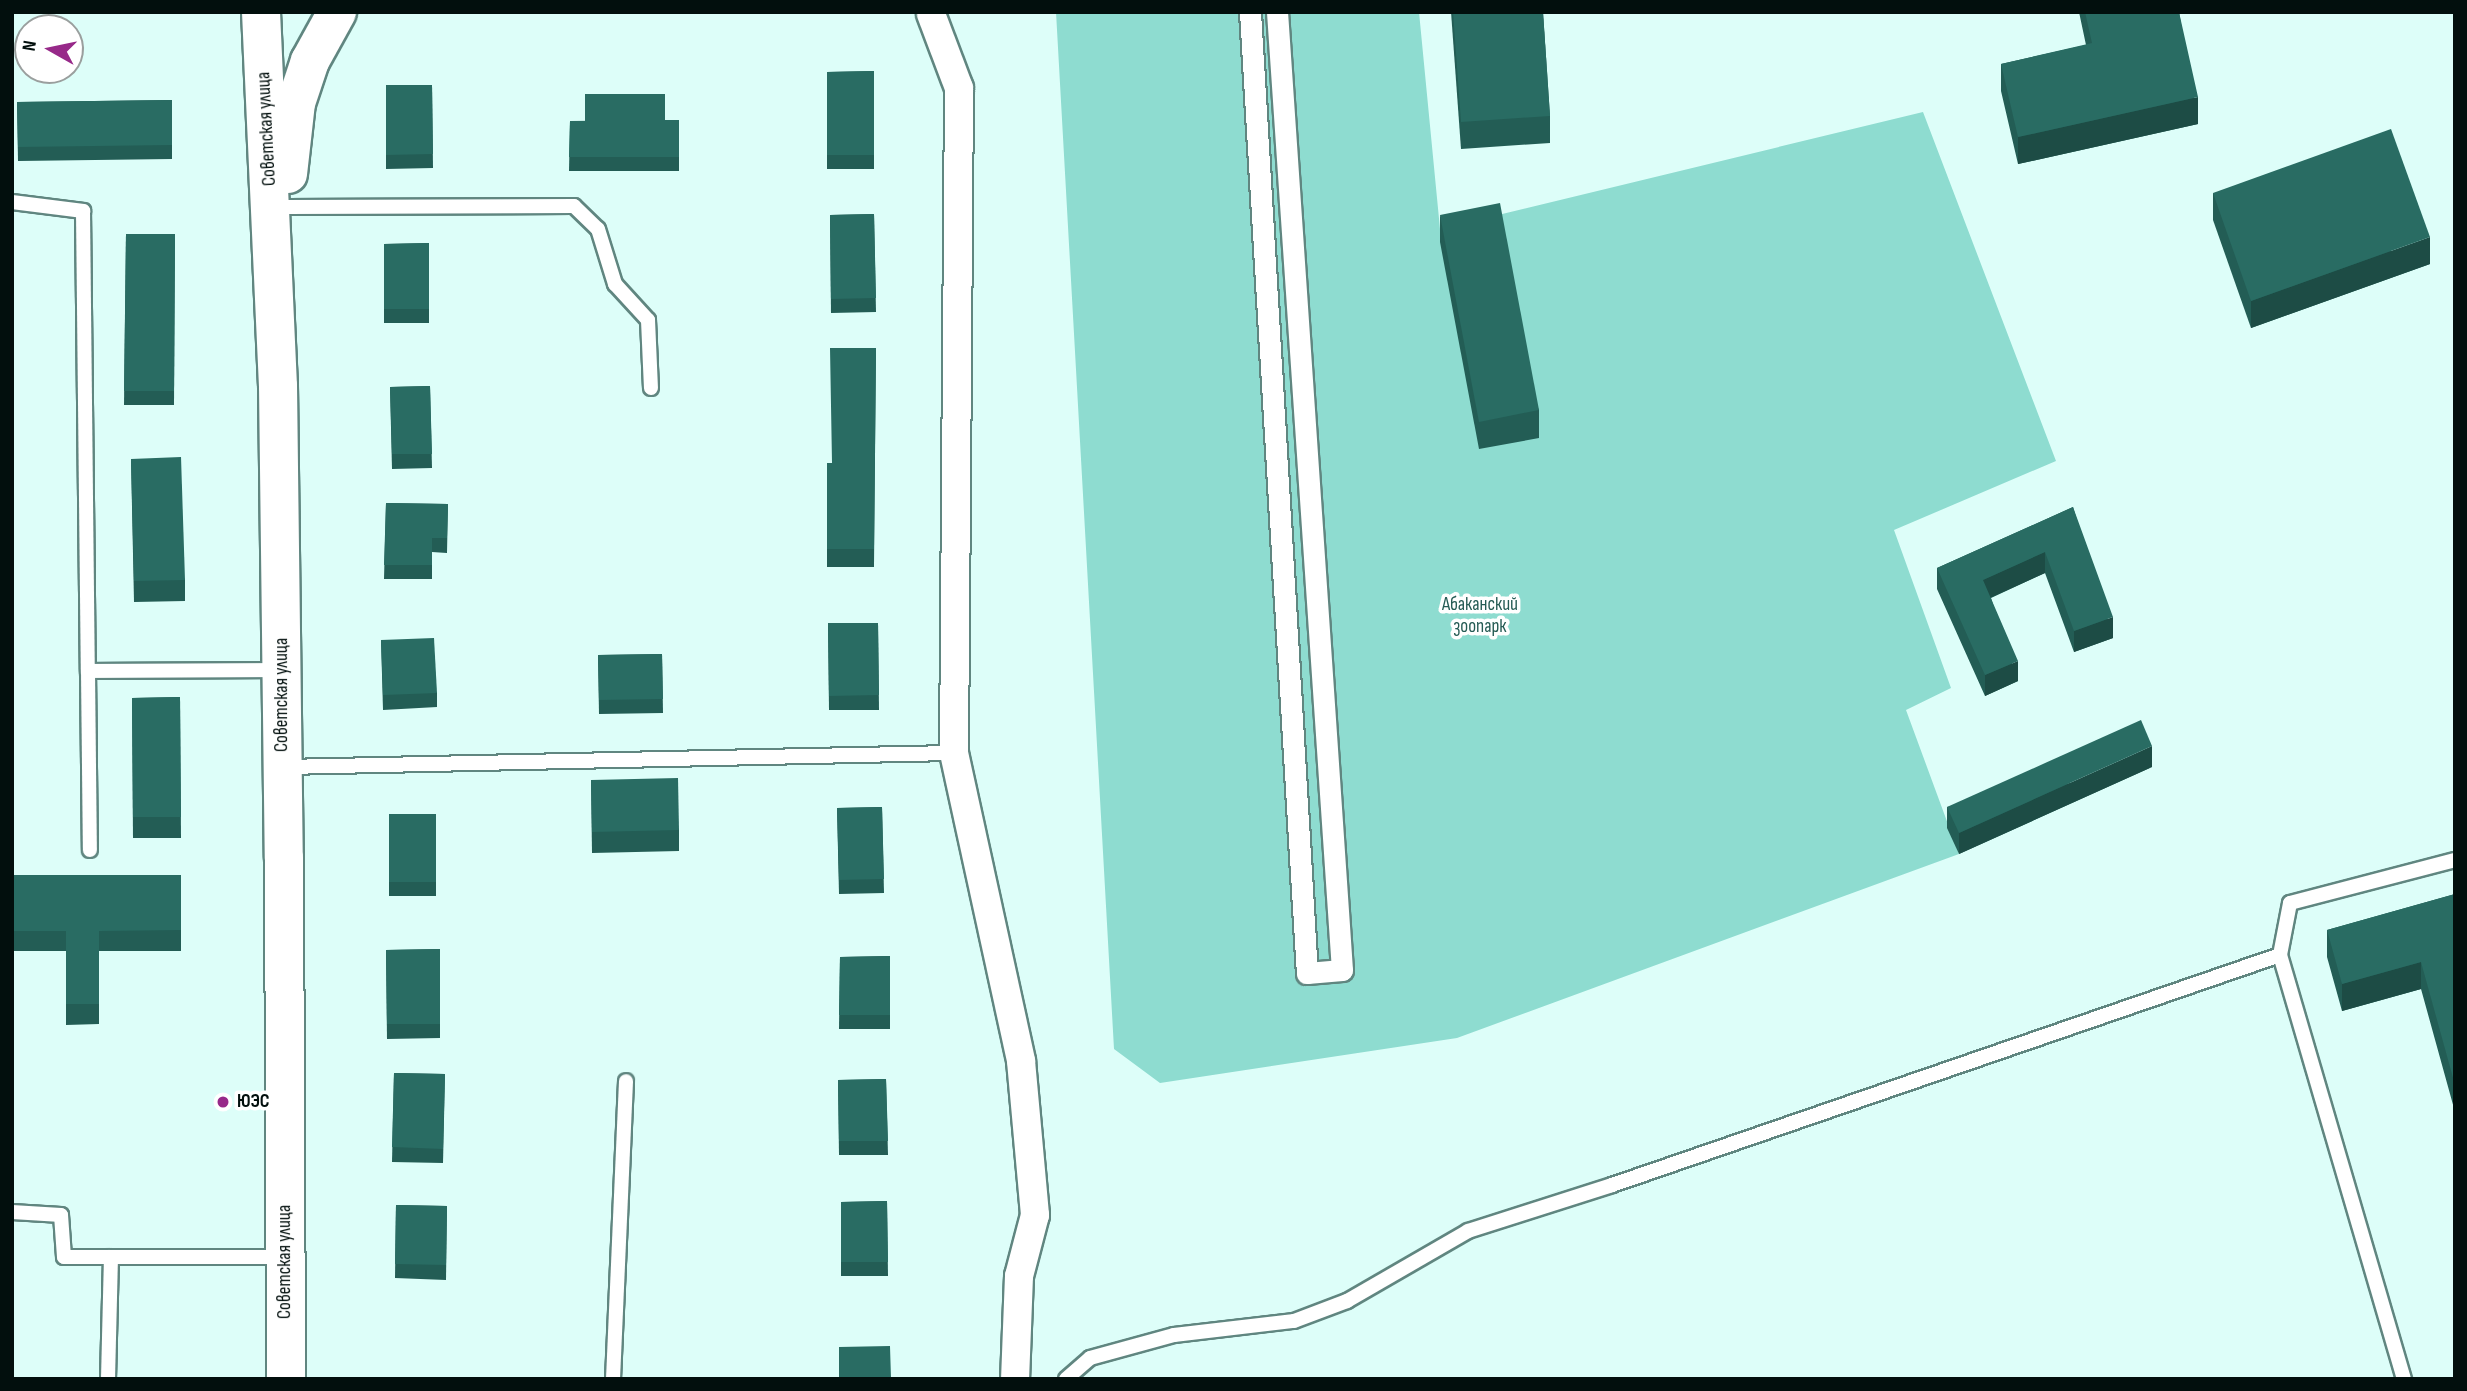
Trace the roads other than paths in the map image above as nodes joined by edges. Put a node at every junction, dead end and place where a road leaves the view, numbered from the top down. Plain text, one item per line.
1 (261, 12) edge
2 (337, 12) edge
3 (1250, 12) edge
4 (1278, 12) edge
5 (931, 13) edge
6 (12, 202) edge
7 (286, 207) junction
8 (276, 316) junction
9 (651, 388) dead end
10 (282, 670) junction
11 (88, 671) junction
12 (954, 753) junction
13 (282, 767) junction
14 (90, 850) dead end
15 (2455, 860) edge
16 (2280, 955) junction
17 (626, 1081) dead end
18 (12, 1212) edge
19 (285, 1257) junction
20 (111, 1258) junction
21 (108, 1379) edge
22 (286, 1379) edge
23 (613, 1379) edge
24 (1015, 1379) edge
25 (1066, 1379) edge
26 (2404, 1379) edge

1 - 8 main road, Советская улица
2 - 7 main road
3 - 4 street
5 - 12 street
6 - 11 lane
7 - 8 main road
7 - 9 lane
8 - 10 main road, Советская улица
10 - 11 lane
10 - 13 main road, Советская улица
11 - 14 lane
12 - 13 lane
12 - 24 street
13 - 19 main road, Советская улица
15 - 16 lane
16 - 25 lane
16 - 26 lane
17 - 23 lane
18 - 20 lane
19 - 20 lane
19 - 22 main road, Советская улица
20 - 21 lane

